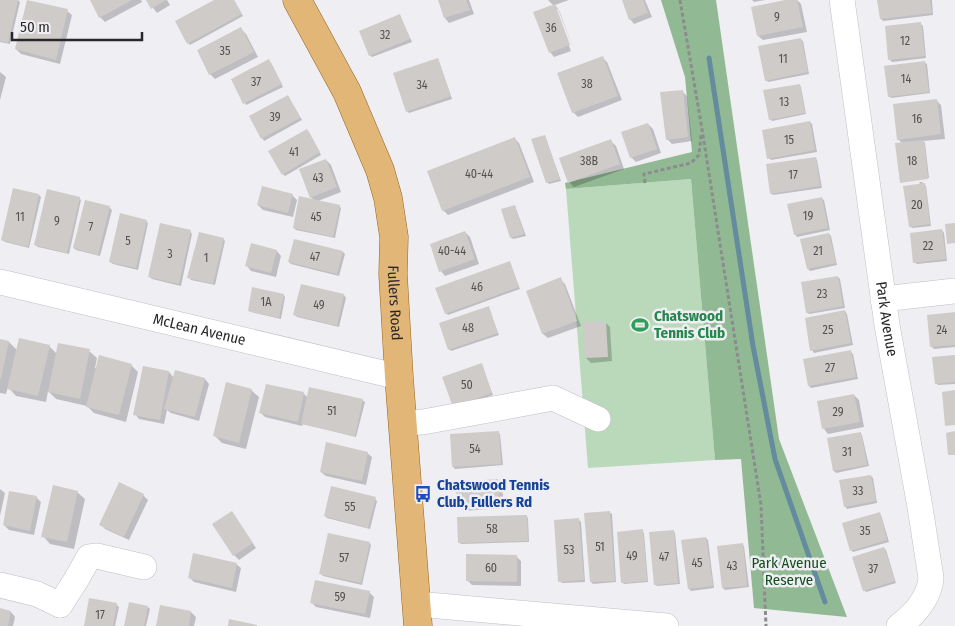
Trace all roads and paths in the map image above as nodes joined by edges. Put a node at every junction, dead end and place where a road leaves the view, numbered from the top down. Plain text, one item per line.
1 (296, 0) edge
2 (680, 0) edge
3 (842, 0) edge
4 (702, 129) junction
5 (644, 183) dead end
6 (0, 282) edge
7 (955, 291) edge
8 (883, 299) junction
9 (399, 377) junction
10 (598, 419) dead end
11 (403, 423) junction
12 (144, 567) dead end
13 (0, 585) edge
14 (417, 615) edge
15 (61, 616) edge
16 (666, 626) edge
17 (766, 626) edge
18 (898, 626) edge

1 - 9 main road, Fullers Road
2 - 4 path
3 - 8 street, Park Avenue
4 - 5 path
4 - 17 path
6 - 9 street, McLean Avenue
7 - 8 street
8 - 18 street, Park Avenue
9 - 11 main road, Fullers Road
10 - 11 street
11 - 14 main road, Fullers Road
12 - 15 street
13 - 15 street
14 - 16 street

